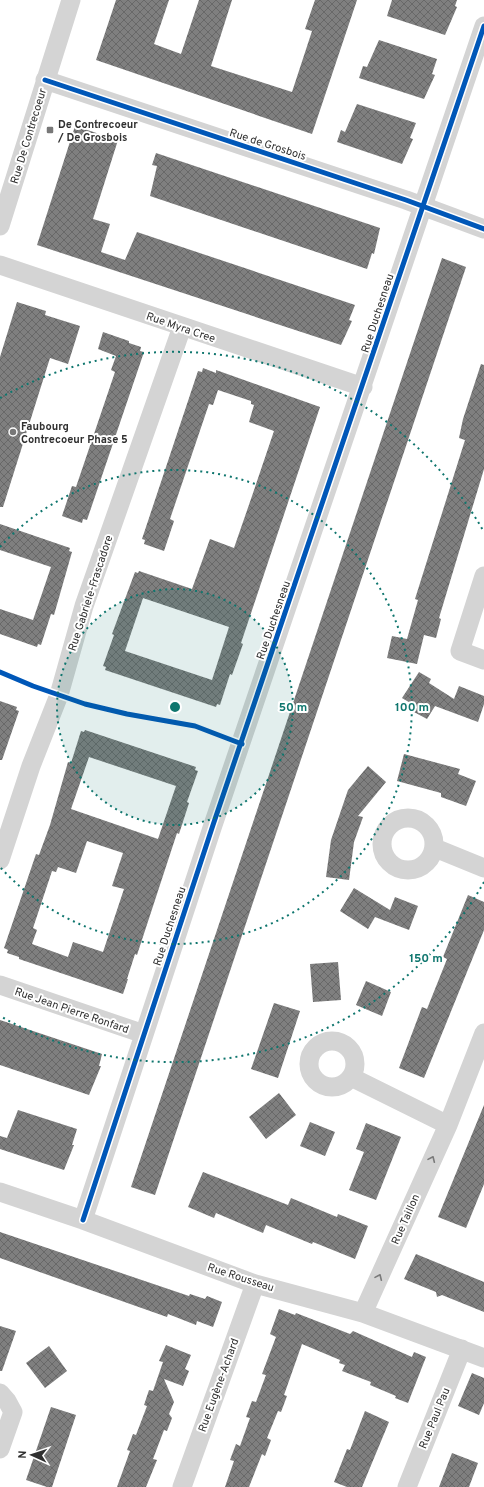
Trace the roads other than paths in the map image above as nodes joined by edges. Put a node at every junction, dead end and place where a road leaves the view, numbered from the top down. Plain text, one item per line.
1 (70, 0) edge
2 (484, 26) edge
3 (46, 80) junction
4 (423, 206) junction
5 (0, 226) edge
6 (484, 229) edge
7 (0, 265) edge
8 (182, 327) junction
9 (363, 387) junction
10 (484, 576) edge
11 (484, 660) edge
12 (434, 848) dead end
13 (0, 860) edge
14 (484, 868) edge
15 (0, 985) edge
16 (484, 1033) edge
17 (144, 1034) junction
18 (352, 1077) dead end
19 (448, 1125) junction
20 (0, 1192) edge
21 (83, 1220) junction
22 (255, 1284) junction
23 (362, 1313) junction
24 (462, 1349) junction
25 (484, 1358) edge
26 (0, 1393) edge
27 (0, 1449) edge
28 (182, 1487) edge
29 (407, 1487) edge

1 - 3 street, Rue De Contrecoeur
2 - 4 street, Rue Duchesneau
3 - 4 street, Rue de Grosbois
3 - 5 street, Rue De Contrecoeur
4 - 6 street, Rue de Grosbois
4 - 9 street, Rue Duchesneau
7 - 8 street, Rue Myra Cree
8 - 9 street, Rue Myra Cree
8 - 13 street, Rue Gabriele-Frascadore
9 - 17 street, Rue Duchesneau
10 - 11 street
12 - 14 street
15 - 17 street, Rue Jean Pierre Ronfard
16 - 19 street, Rue Taillon
17 - 21 street, Rue Duchesneau
18 - 19 street
23 -> 19 street, Rue Taillon
20 - 21 street, Rue Rousseau
21 - 22 street, Rue Rousseau
22 - 23 street, Rue Rousseau
22 - 28 street, Rue Eugène-Achard
23 - 24 street, Rue Rousseau
24 - 25 street, Rue Rousseau
24 - 29 street, Rue Paul Pau
26 - 27 street

